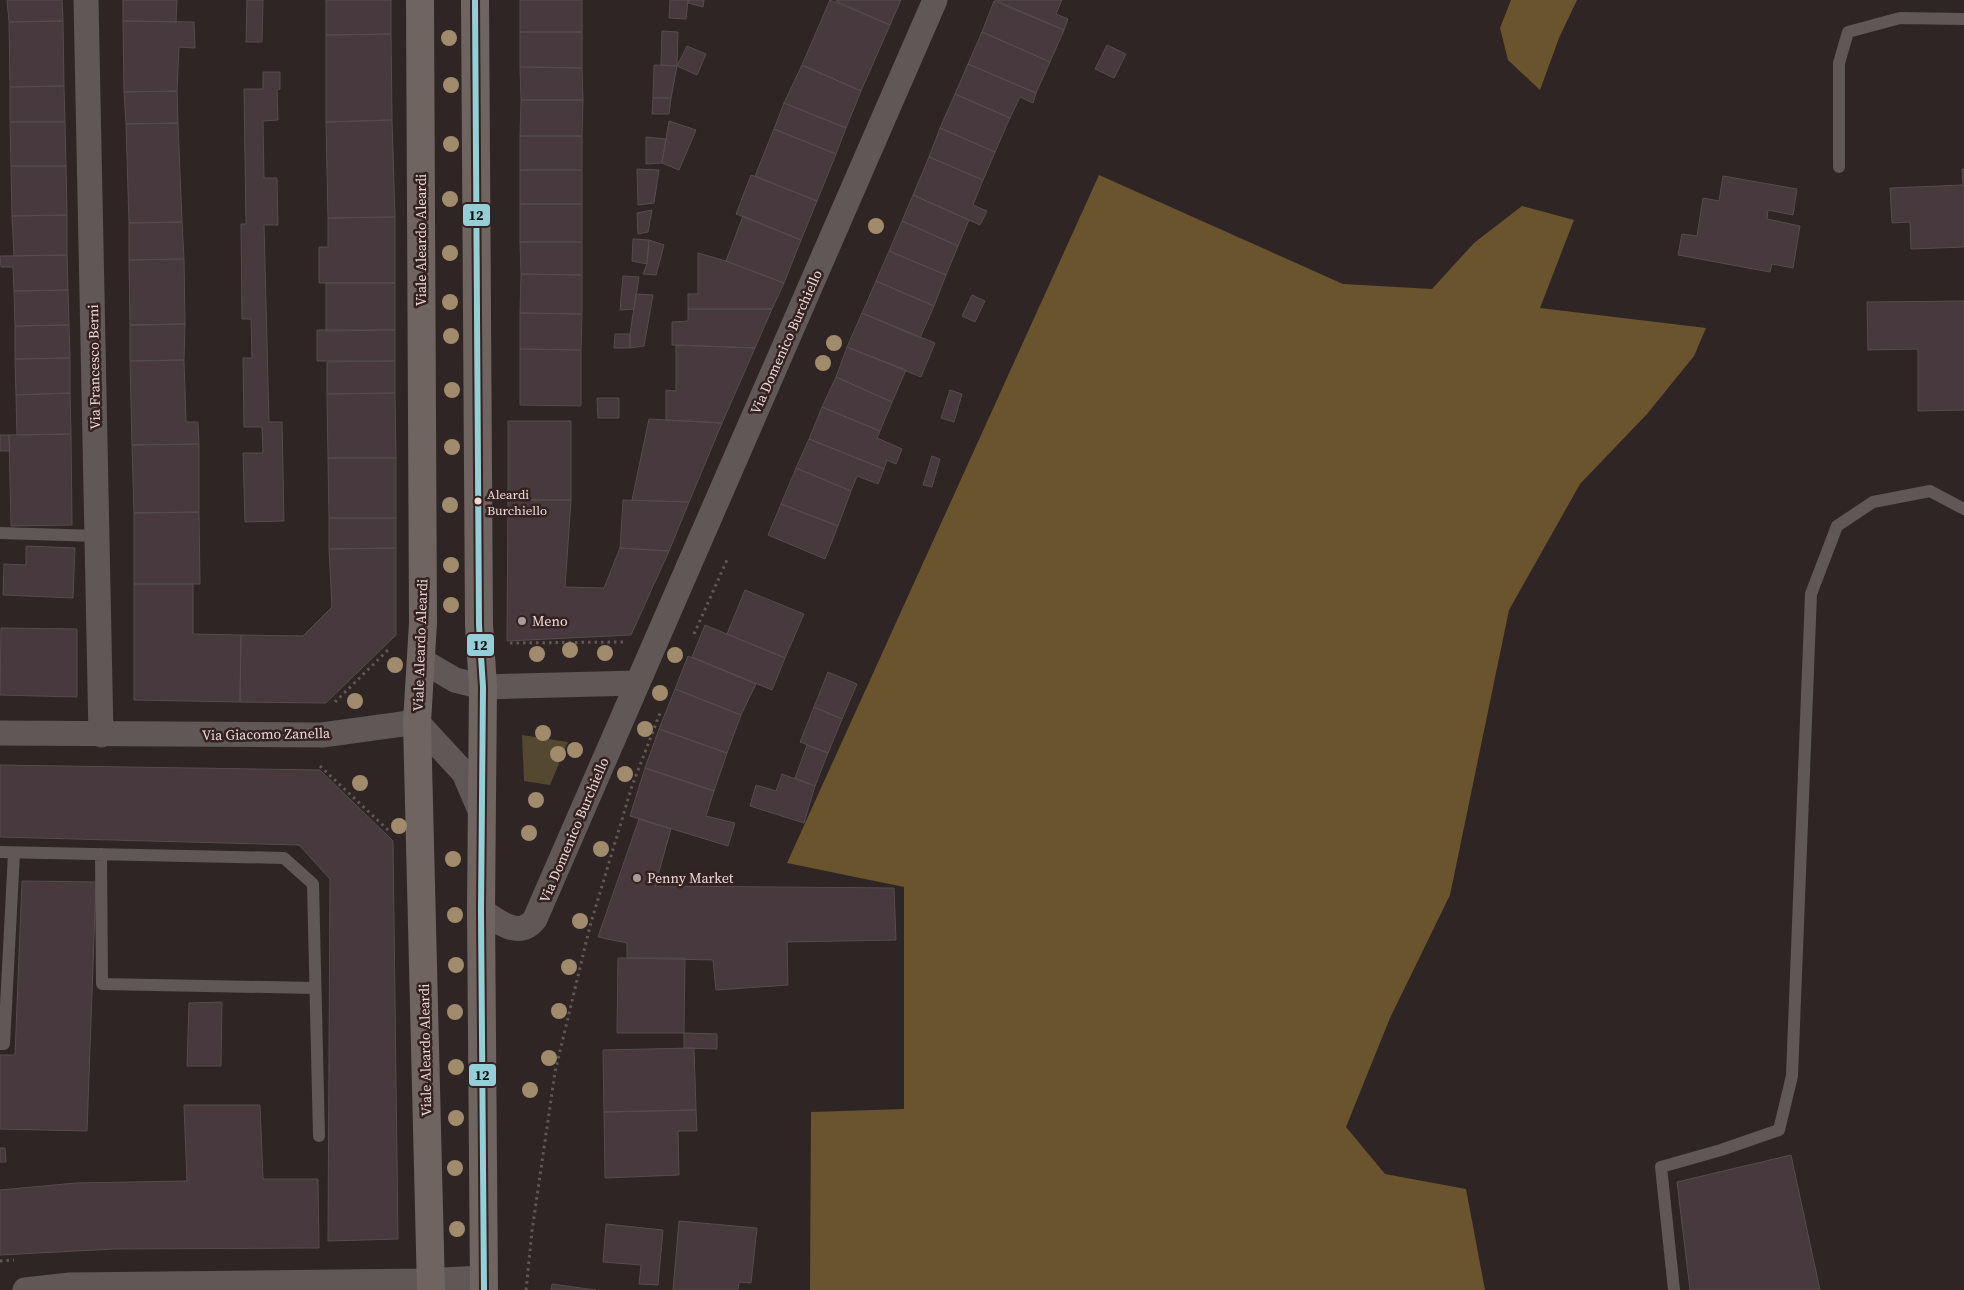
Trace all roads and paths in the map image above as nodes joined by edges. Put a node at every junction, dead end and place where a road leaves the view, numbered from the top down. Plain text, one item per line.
1 (86, 0) edge
2 (420, 0) edge
3 (475, 0) edge
4 (935, 0) edge
5 (1964, 19) edge
6 (1839, 167) dead end
7 (1964, 509) edge
8 (0, 533) edge
9 (98, 536) junction
10 (727, 560) dead end
11 (692, 640) dead end
12 (632, 642) dead end
13 (504, 643) dead end
14 (391, 648) dead end
15 (421, 660) junction
16 (637, 683) junction
17 (483, 687) junction
18 (329, 708) dead end
19 (660, 713) dead end
20 (417, 722) junction
21 (0, 733) edge
22 (101, 735) junction
23 (482, 815) junction
24 (0, 852) edge
25 (14, 853) junction
26 (101, 854) junction
27 (482, 910) junction
28 (315, 988) junction
29 (0, 1044) edge
30 (319, 1136) dead end
31 (484, 1284) edge
32 (431, 1285) edge
33 (25, 1290) edge
34 (526, 1290) edge
35 (1674, 1290) edge

1 - 9 street, Via Francesco Berni
2 - 15 main road, Viale Aleardo Aleardi
3 - 17 main road
4 - 16 street, Via Domenico Burchiello
5 - 6 lane
7 - 35 lane
8 - 9 lane
9 - 22 street, Via Francesco Berni
10 - 11 path
12 - 13 path
14 - 18 path
15 - 17 street
15 - 20 main road, Viale Aleardo Aleardi
16 - 17 street
16 - 27 street, Via Domenico Burchiello
17 - 23 main road
19 - 34 path
20 - 22 street, Via Giacomo Zanella
20 - 23 street
20 - 32 main road, Viale Aleardo Aleardi
21 - 22 street, Via Giacomo Zanella
23 - 27 main road
24 - 25 lane
25 - 26 lane
25 - 29 lane
26 - 28 lane
26 - 28 lane
27 - 31 main road
28 - 30 lane
31 - 32 street
32 - 33 street

